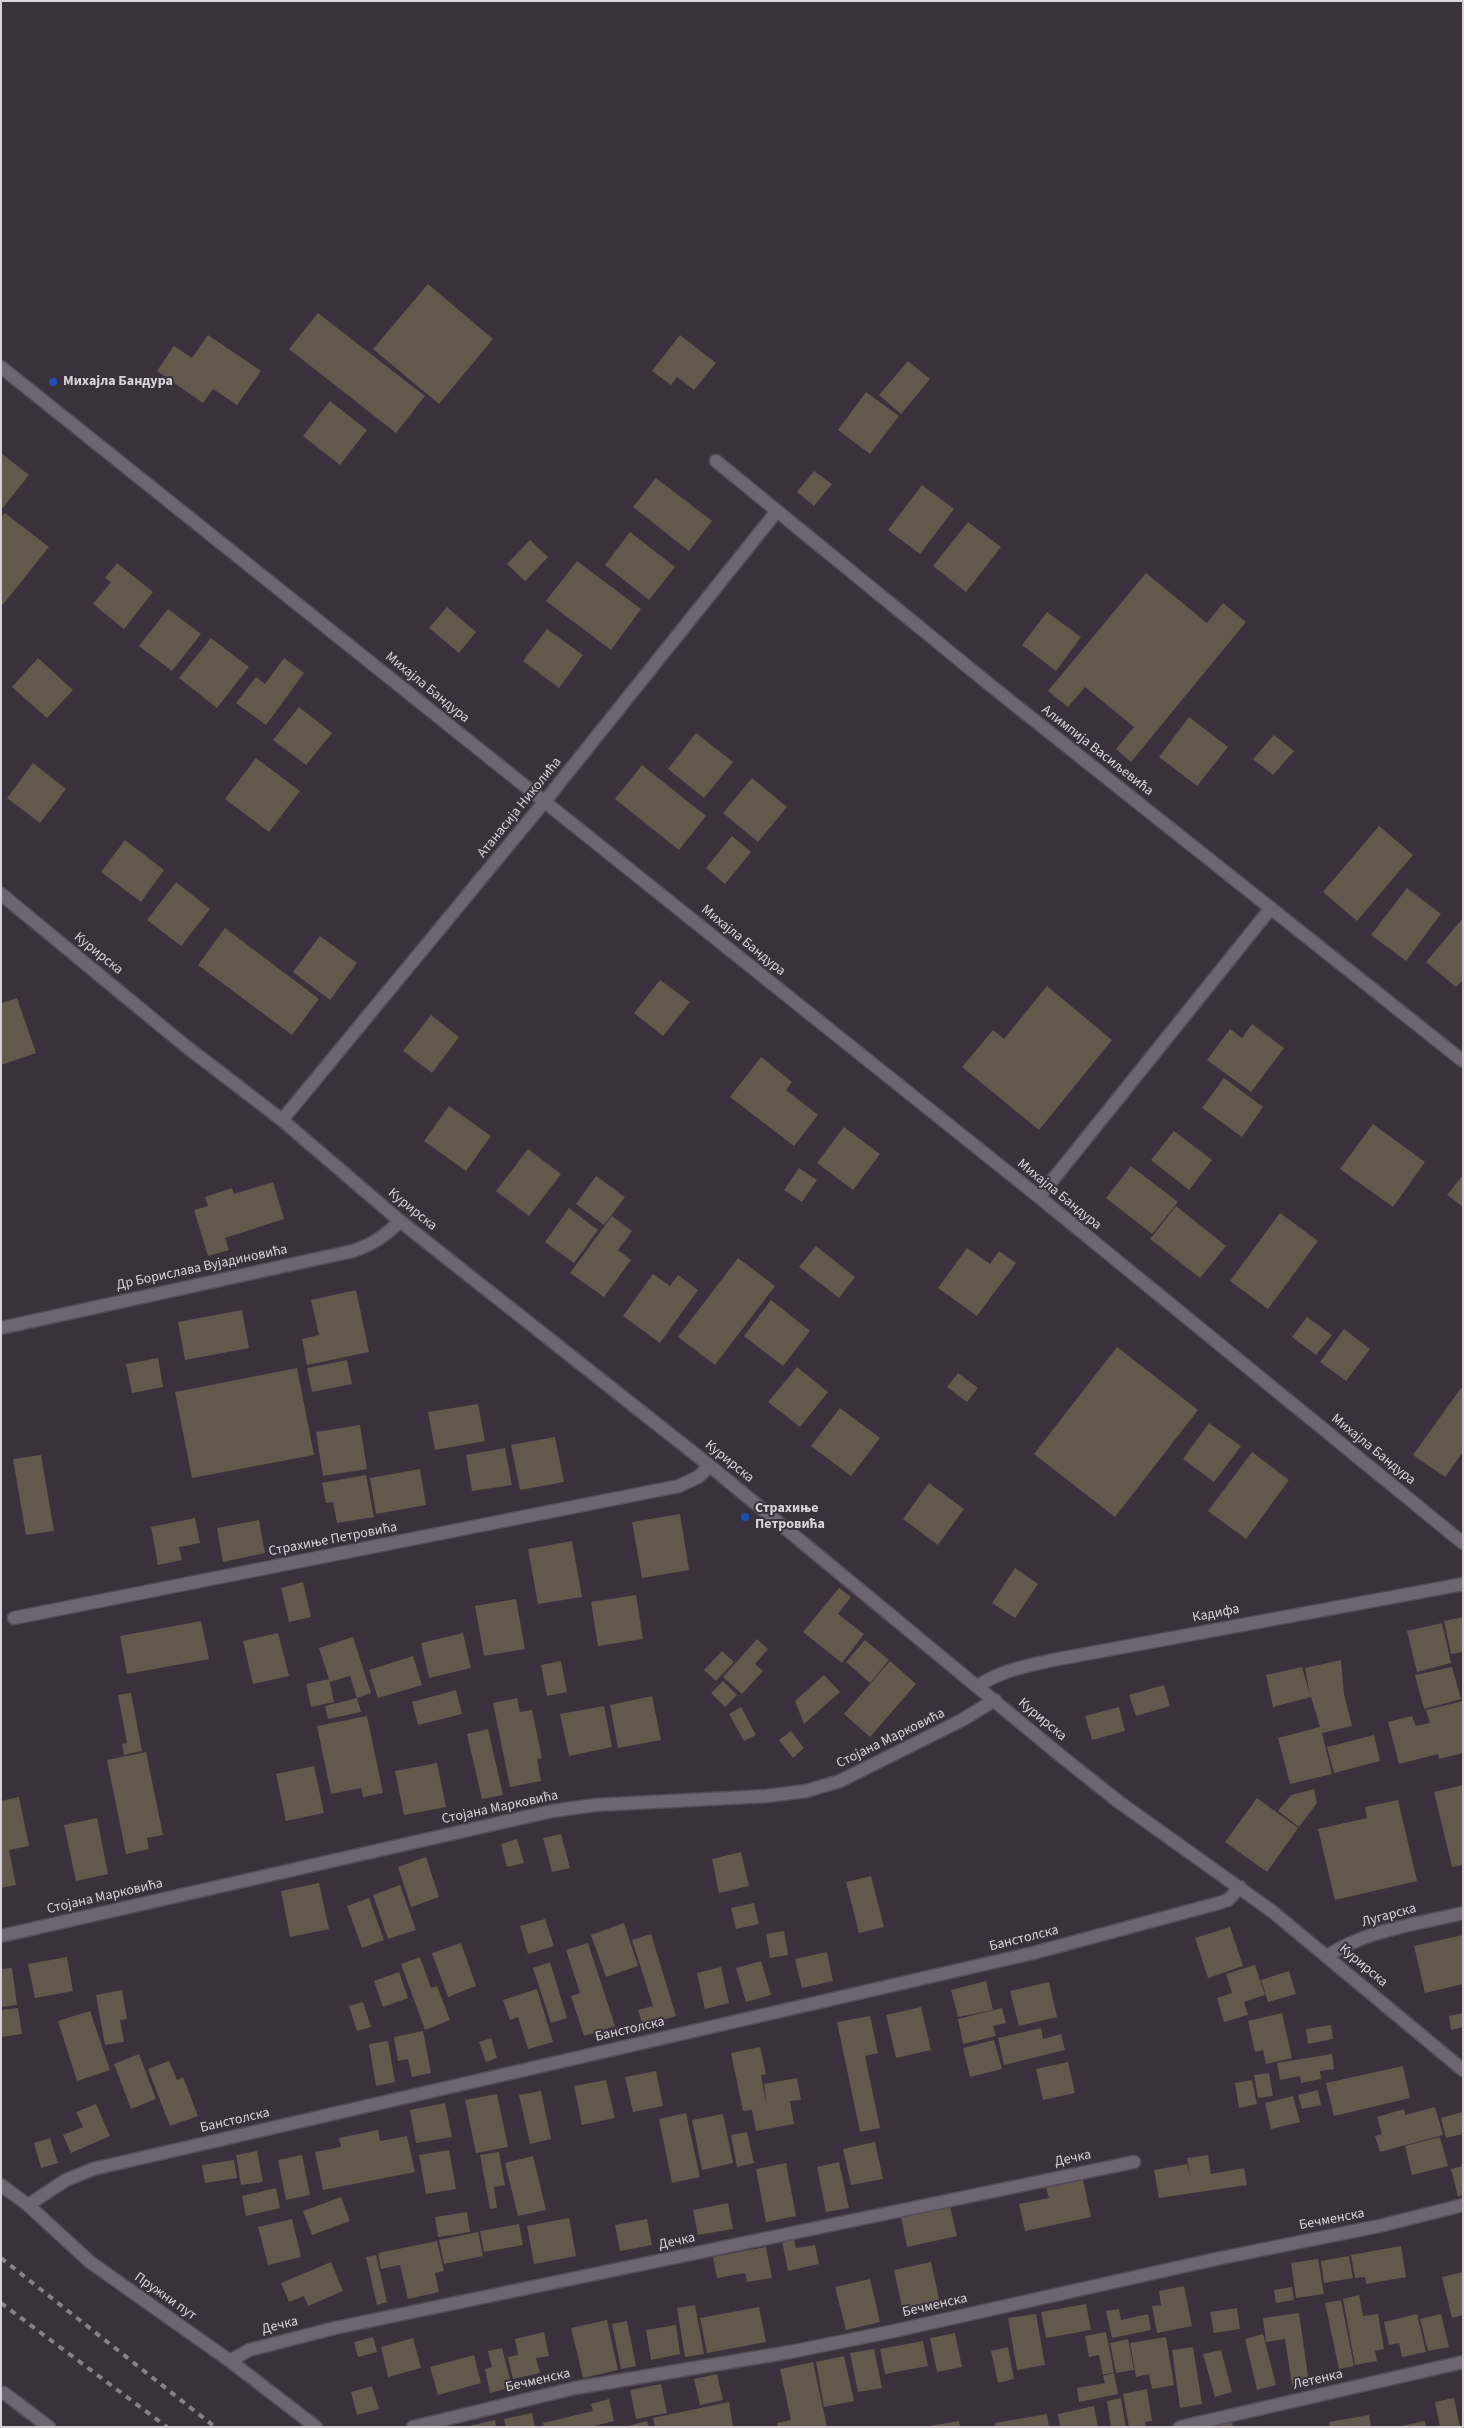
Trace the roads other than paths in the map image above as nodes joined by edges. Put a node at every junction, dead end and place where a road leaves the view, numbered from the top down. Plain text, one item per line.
1 (1, 367) edge
2 (716, 462) dead end
3 (777, 511) junction
4 (545, 801) junction
5 (1, 894) edge
6 (1271, 908) junction
7 (1463, 1061) edge
8 (282, 1120) junction
9 (1039, 1197) junction
10 (400, 1221) junction
11 (1, 1328) edge
12 (710, 1466) junction
13 (1463, 1543) edge
14 (1463, 1584) edge
15 (14, 1618) dead end
16 (978, 1686) junction
17 (995, 1700) junction
18 (1240, 1887) junction
19 (1463, 1912) edge
20 (1, 1936) edge
21 (1327, 1956) junction
22 (1463, 2070) edge
23 (1134, 2162) dead end
24 (1, 2185) edge
25 (1463, 2205) edge
26 (28, 2206) junction
27 (230, 2361) junction
28 (1463, 2362) edge
29 (4, 2393) dead end
30 (49, 2427) edge
31 (316, 2427) edge
32 (413, 2427) edge
33 (1180, 2427) edge

1 - 4 street, Михајла Бандура
2 - 3 street, Алимпија Васиљевића
3 - 4 street, Атанасија Николића
3 - 6 street, Алимпија Васиљевића
4 - 8 street, Атанасија Николића
4 - 9 street, Михајла Бандура
5 - 8 street, Курирска
6 - 7 street, Алимпија Васиљевића
6 - 9 street
8 - 10 street, Курирска
9 - 13 street, Михајла Бандура
10 - 11 street, Др Борислава Вујадиновића
10 - 12 street, Курирска
12 - 15 street, Страхиње Петровића
12 - 16 street, Курирска
14 - 16 street, Кадифа
16 - 17 street, Курирска
17 - 18 street, Курирска
17 - 20 street, Стојана Марковића
18 - 21 street, Курирска
18 - 26 street, Банстолска
19 - 21 street, Лугарска
21 - 22 street, Курирска
23 - 27 street, Дечка
24 - 26 street, Пружни пут
25 - 32 street, Бечменска
26 - 27 street, Пружни пут
27 - 31 street, Пружни пут
28 - 33 street, Летенка
29 - 30 street

